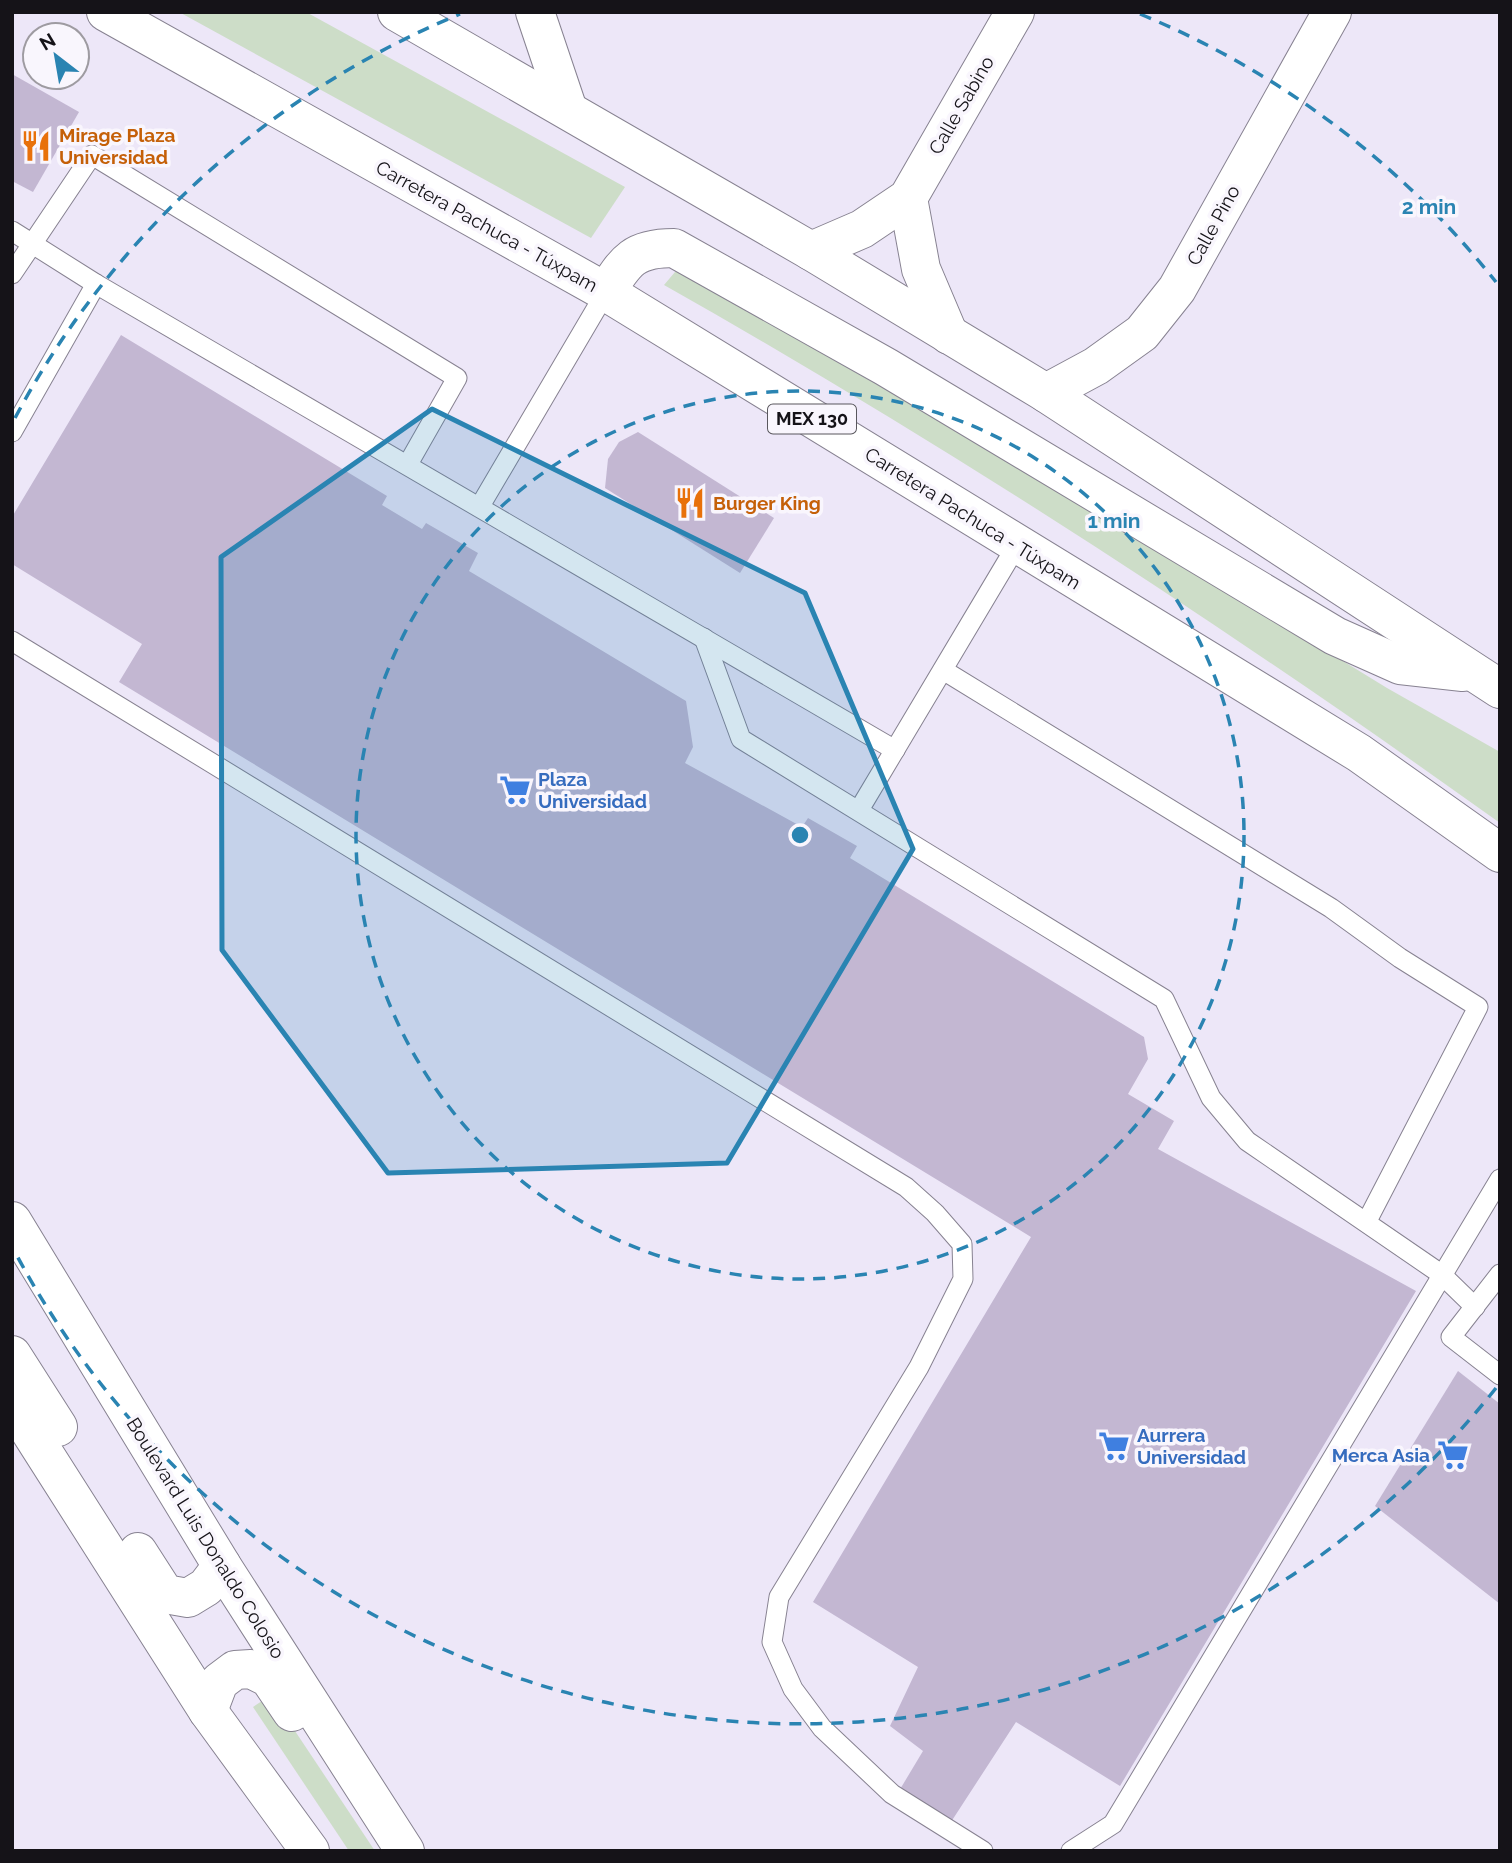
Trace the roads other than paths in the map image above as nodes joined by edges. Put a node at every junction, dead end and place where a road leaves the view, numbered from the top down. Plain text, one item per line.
1 (106, 12) edge
2 (397, 12) edge
3 (535, 12) edge
4 (1015, 12) edge
5 (1332, 12) edge
6 (568, 110) junction
7 (908, 198) junction
8 (12, 231) edge
9 (32, 243) junction
10 (811, 251) junction
11 (12, 274) edge
12 (96, 284) junction
13 (606, 292) junction
14 (949, 335) junction
15 (1046, 393) junction
16 (12, 432) edge
17 (408, 464) junction
18 (480, 506) junction
19 (1017, 545) junction
20 (704, 638) junction
21 (12, 641) edge
22 (943, 670) junction
23 (1486, 681) edge
24 (895, 750) junction
25 (859, 810) junction
26 (1500, 853) edge
27 (1500, 1179) edge
28 (1367, 1220) junction
29 (12, 1222) edge
30 (1441, 1274) junction
31 (1500, 1274) edge
32 (1475, 1307) junction
33 (12, 1355) edge
34 (1500, 1375) edge
35 (12, 1404) edge
36 (222, 1566) junction
37 (208, 1711) junction
38 (310, 1851) edge
39 (385, 1851) edge
40 (405, 1851) edge
41 (984, 1851) edge
42 (1071, 1851) edge

1 - 13 main road, Carretera Pachuca - Túxpam / MEX 130
2 - 6 main road
3 - 6 main road
4 - 7 main road, Calle Sabino
5 - 15 main road, Calle Pino
6 - 10 main road
7 - 10 main road, Calle Sabino
7 - 14 main road
8 - 9 lane
9 - 11 lane
9 - 12 lane
9 - 17 lane
10 - 14 main road
12 - 16 lane
12 - 17 lane
13 - 18 lane
13 - 19 main road, Carretera Pachuca - Túxpam / MEX 130
13 - 23 main road
14 - 15 main road
15 - 23 main road
17 - 18 lane
18 - 20 lane
19 - 22 lane
19 - 26 main road, Carretera Pachuca - Túxpam / MEX 130
20 - 24 lane
20 - 25 lane
21 - 41 lane
22 - 24 lane
22 - 28 lane
24 - 25 lane
25 - 28 lane
27 - 30 lane
28 - 30 lane
29 - 36 main road, Boulevard Luis Donaldo Colosio
30 - 32 lane
30 - 42 lane
31 - 32 lane
32 - 34 lane
33 - 36 main road
35 - 37 main road
36 - 40 main road, Boulevard Luis Donaldo Colosio
37 - 38 main road
37 - 39 main road

